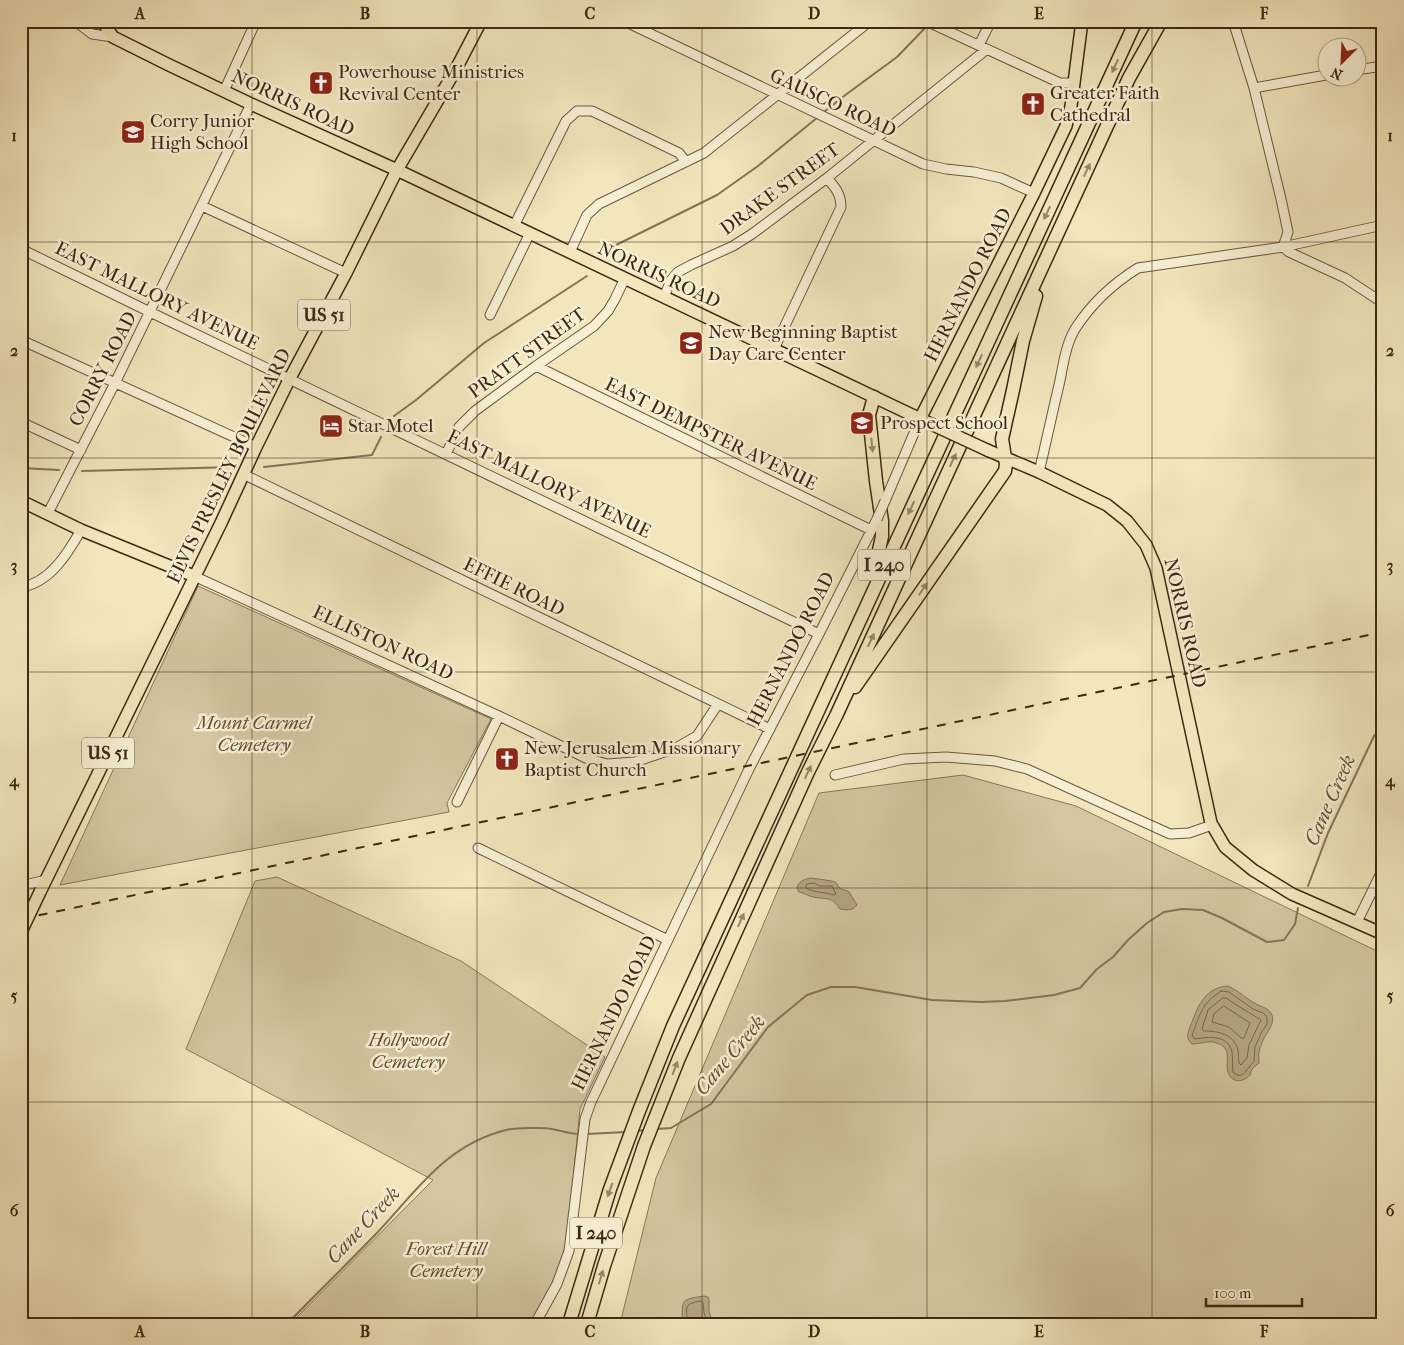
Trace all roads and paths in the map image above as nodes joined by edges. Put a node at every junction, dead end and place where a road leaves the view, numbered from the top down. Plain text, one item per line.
1 (75, 21) edge
2 (102, 21) edge
3 (256, 21) edge
4 (481, 21) edge
5 (624, 21) edge
6 (870, 21) edge
7 (991, 21) edge
8 (1082, 21) edge
9 (1136, 21) edge
10 (1161, 21) edge
11 (1233, 21) edge
12 (929, 23) edge
13 (113, 37) junction
14 (983, 47) junction
15 (1383, 66) edge
16 (1366, 69) edge
17 (1316, 77) edge
18 (1074, 83) junction
19 (1254, 88) junction
20 (224, 90) junction
21 (778, 95) junction
22 (251, 104) junction
23 (873, 140) junction
24 (686, 162) junction
25 (397, 170) junction
26 (826, 178) junction
27 (1034, 193) junction
28 (202, 206) junction
29 (1383, 225) edge
30 (514, 226) junction
31 (530, 233) junction
32 (1283, 247) junction
33 (21, 249) edge
34 (570, 252) junction
35 (1046, 258) junction
36 (346, 273) junction
37 (626, 278) junction
38 (664, 296) junction
39 (1383, 303) edge
40 (150, 312) junction
41 (490, 315) dead end
42 (21, 340) edge
43 (774, 349) junction
44 (536, 366) junction
45 (290, 380) junction
46 (115, 384) junction
47 (874, 397) junction
48 (920, 419) junction
49 (21, 422) edge
50 (256, 447) junction
51 (81, 450) junction
52 (446, 454) junction
53 (1004, 457) junction
54 (1039, 472) junction
55 (243, 474) junction
56 (21, 501) edge
57 (48, 513) junction
58 (81, 530) junction
59 (871, 530) junction
60 (194, 576) junction
61 (21, 587) edge
62 (867, 603) junction
63 (819, 634) junction
64 (718, 704) junction
65 (499, 716) junction
66 (836, 716) junction
67 (770, 729) junction
68 (835, 775) dead end
69 (457, 802) dead end
70 (1212, 825) junction
71 (478, 848) dead end
72 (1383, 868) edge
73 (46, 880) junction
74 (21, 886) edge
75 (1357, 922) junction
76 (21, 932) edge
77 (1383, 934) edge
78 (668, 940) junction
79 (535, 1324) edge
80 (569, 1324) edge
81 (587, 1324) edge

1 - 13 street, NORRIS ROAD
2 - 13 main road, NORRIS ROAD
3 - 20 street
4 - 25 main road, ELVIS PRESLEY BOULEVARD / US 51
5 - 21 street, GAUSCO ROAD
6 - 21 street
7 - 14 street
8 - 18 main road, HERNANDO ROAD
9 -> 62 highway, I 240
35 -> 10 highway, I 240
11 - 19 street
12 - 14 street
13 - 20 main road, NORRIS ROAD
14 - 18 street
14 - 23 street, DRAKE STREET
15 - 16 street
17 - 19 street
18 - 27 main road, HERNANDO ROAD
19 - 32 street
20 - 22 main road, NORRIS ROAD
21 - 23 street, GAUSCO ROAD
21 - 24 street
22 - 25 main road, NORRIS ROAD
22 - 28 street, CORRY ROAD
23 - 26 street, DRAKE STREET
23 - 27 street, GAUSCO ROAD
24 - 30 street
24 - 34 street
25 - 30 main road, NORRIS ROAD
25 - 36 main road, ELVIS PRESLEY BOULEVARD / US 51
26 - 38 street, DRAKE STREET
26 - 43 street
27 - 48 main road, HERNANDO ROAD
28 - 36 street
28 - 40 street, CORRY ROAD
29 - 32 street
30 - 31 main road, NORRIS ROAD
31 - 34 main road, NORRIS ROAD
31 - 41 street
32 - 39 street
32 - 54 street
33 - 40 street, EAST MALLORY AVENUE
34 - 37 main road, NORRIS ROAD
35 - 53 highway
66 -> 35 highway, I 240
36 - 45 main road, ELVIS PRESLEY BOULEVARD / US 51
37 - 38 main road, NORRIS ROAD
37 - 44 street, PRATT STREET
38 - 43 main road, NORRIS ROAD
40 - 45 street, EAST MALLORY AVENUE
40 - 46 street, CORRY ROAD
42 - 46 street
43 - 47 main road, NORRIS ROAD
44 - 52 street, PRATT STREET
44 - 59 street, EAST DEMPSTER AVENUE
45 - 50 main road, ELVIS PRESLEY BOULEVARD / US 51
45 - 52 street, EAST MALLORY AVENUE
46 - 50 street
46 - 51 street, CORRY ROAD
47 - 48 main road, NORRIS ROAD
47 -> 62 highway
48 - 53 main road, NORRIS ROAD, bridge
48 - 59 street, HERNANDO ROAD, bridge
49 - 51 street
50 - 55 main road, ELVIS PRESLEY BOULEVARD / US 51
51 - 57 street, CORRY ROAD
52 - 63 street, EAST MALLORY AVENUE
53 - 54 main road, NORRIS ROAD
66 -> 53 highway
54 - 70 main road, NORRIS ROAD
55 - 60 main road, ELVIS PRESLEY BOULEVARD / US 51
55 - 64 street, EFFIE ROAD
56 - 57 main road, ELLISTON ROAD
57 - 58 main road, ELLISTON ROAD
58 - 60 main road, ELLISTON ROAD
58 - 61 street
59 - 63 street, HERNANDO ROAD
60 - 65 street, ELLISTON ROAD
60 - 73 main road, ELVIS PRESLEY BOULEVARD / US 51
62 -> 80 highway, I 240
63 - 67 street, HERNANDO ROAD
64 - 65 street, ELLISTON ROAD
64 - 67 street, EFFIE ROAD
65 - 69 street
81 -> 66 highway, I 240
67 - 78 street, HERNANDO ROAD
68 - 70 street
70 - 75 main road, NORRIS ROAD
71 - 78 street
72 - 75 street
73 - 74 street
73 - 76 main road, ELVIS PRESLEY BOULEVARD / US 51, bridge
75 - 77 main road
78 - 79 street, HERNANDO ROAD

